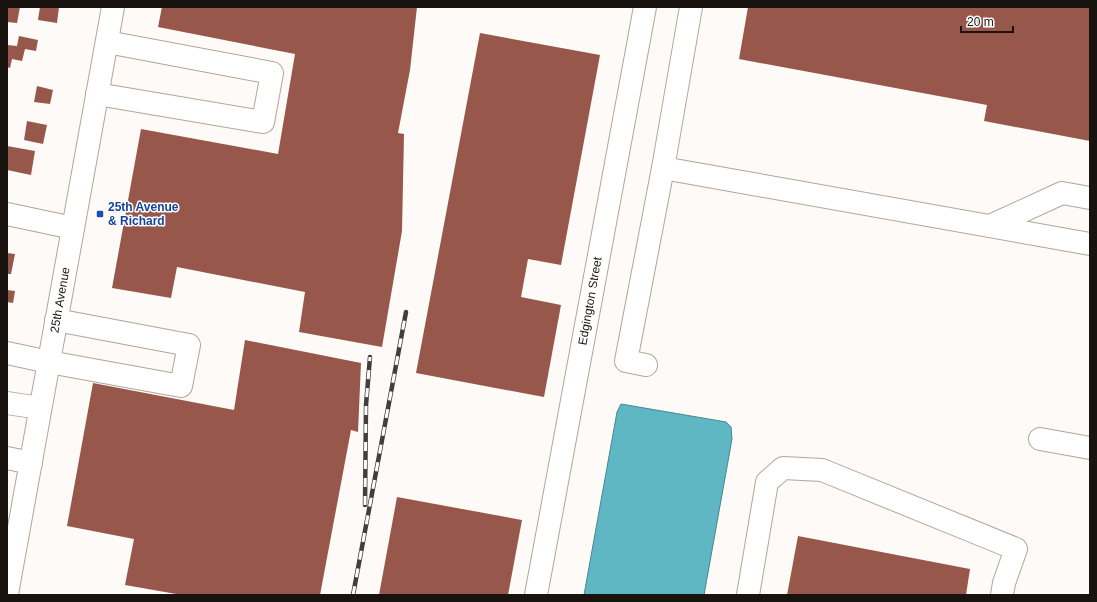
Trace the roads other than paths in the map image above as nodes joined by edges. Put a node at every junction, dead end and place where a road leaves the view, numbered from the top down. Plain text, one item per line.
1 (113, 7) edge
2 (645, 7) edge
3 (691, 7) edge
4 (107, 42) junction
5 (97, 94) junction
6 (663, 168) junction
7 (1090, 198) edge
8 (7, 214) edge
9 (990, 226) junction
10 (73, 228) junction
11 (1090, 244) edge
12 (56, 320) junction
13 (7, 353) edge
14 (49, 362) junction
15 (646, 365) dead end
16 (7, 403) edge
17 (40, 408) junction
18 (1040, 439) dead end
19 (1090, 448) edge
20 (7, 458) edge
21 (30, 463) junction
22 (8, 594) edge
23 (536, 595) edge
24 (748, 595) edge
25 (1002, 595) edge

1 - 4 street, 25th Avenue
2 - 23 street, Edgington Street
3 - 6 street
4 - 5 street, 25th Avenue
4 - 5 street
5 - 10 street, 25th Avenue
6 - 9 street
6 - 15 street
7 - 9 street
8 - 10 street
9 - 11 street
10 - 12 street, 25th Avenue
12 - 14 street, 25th Avenue
12 - 14 street
13 - 14 street
14 - 17 street, 25th Avenue
16 - 17 street
17 - 21 street, 25th Avenue
18 - 19 street
20 - 21 street
21 - 22 street, 25th Avenue
24 - 25 street

